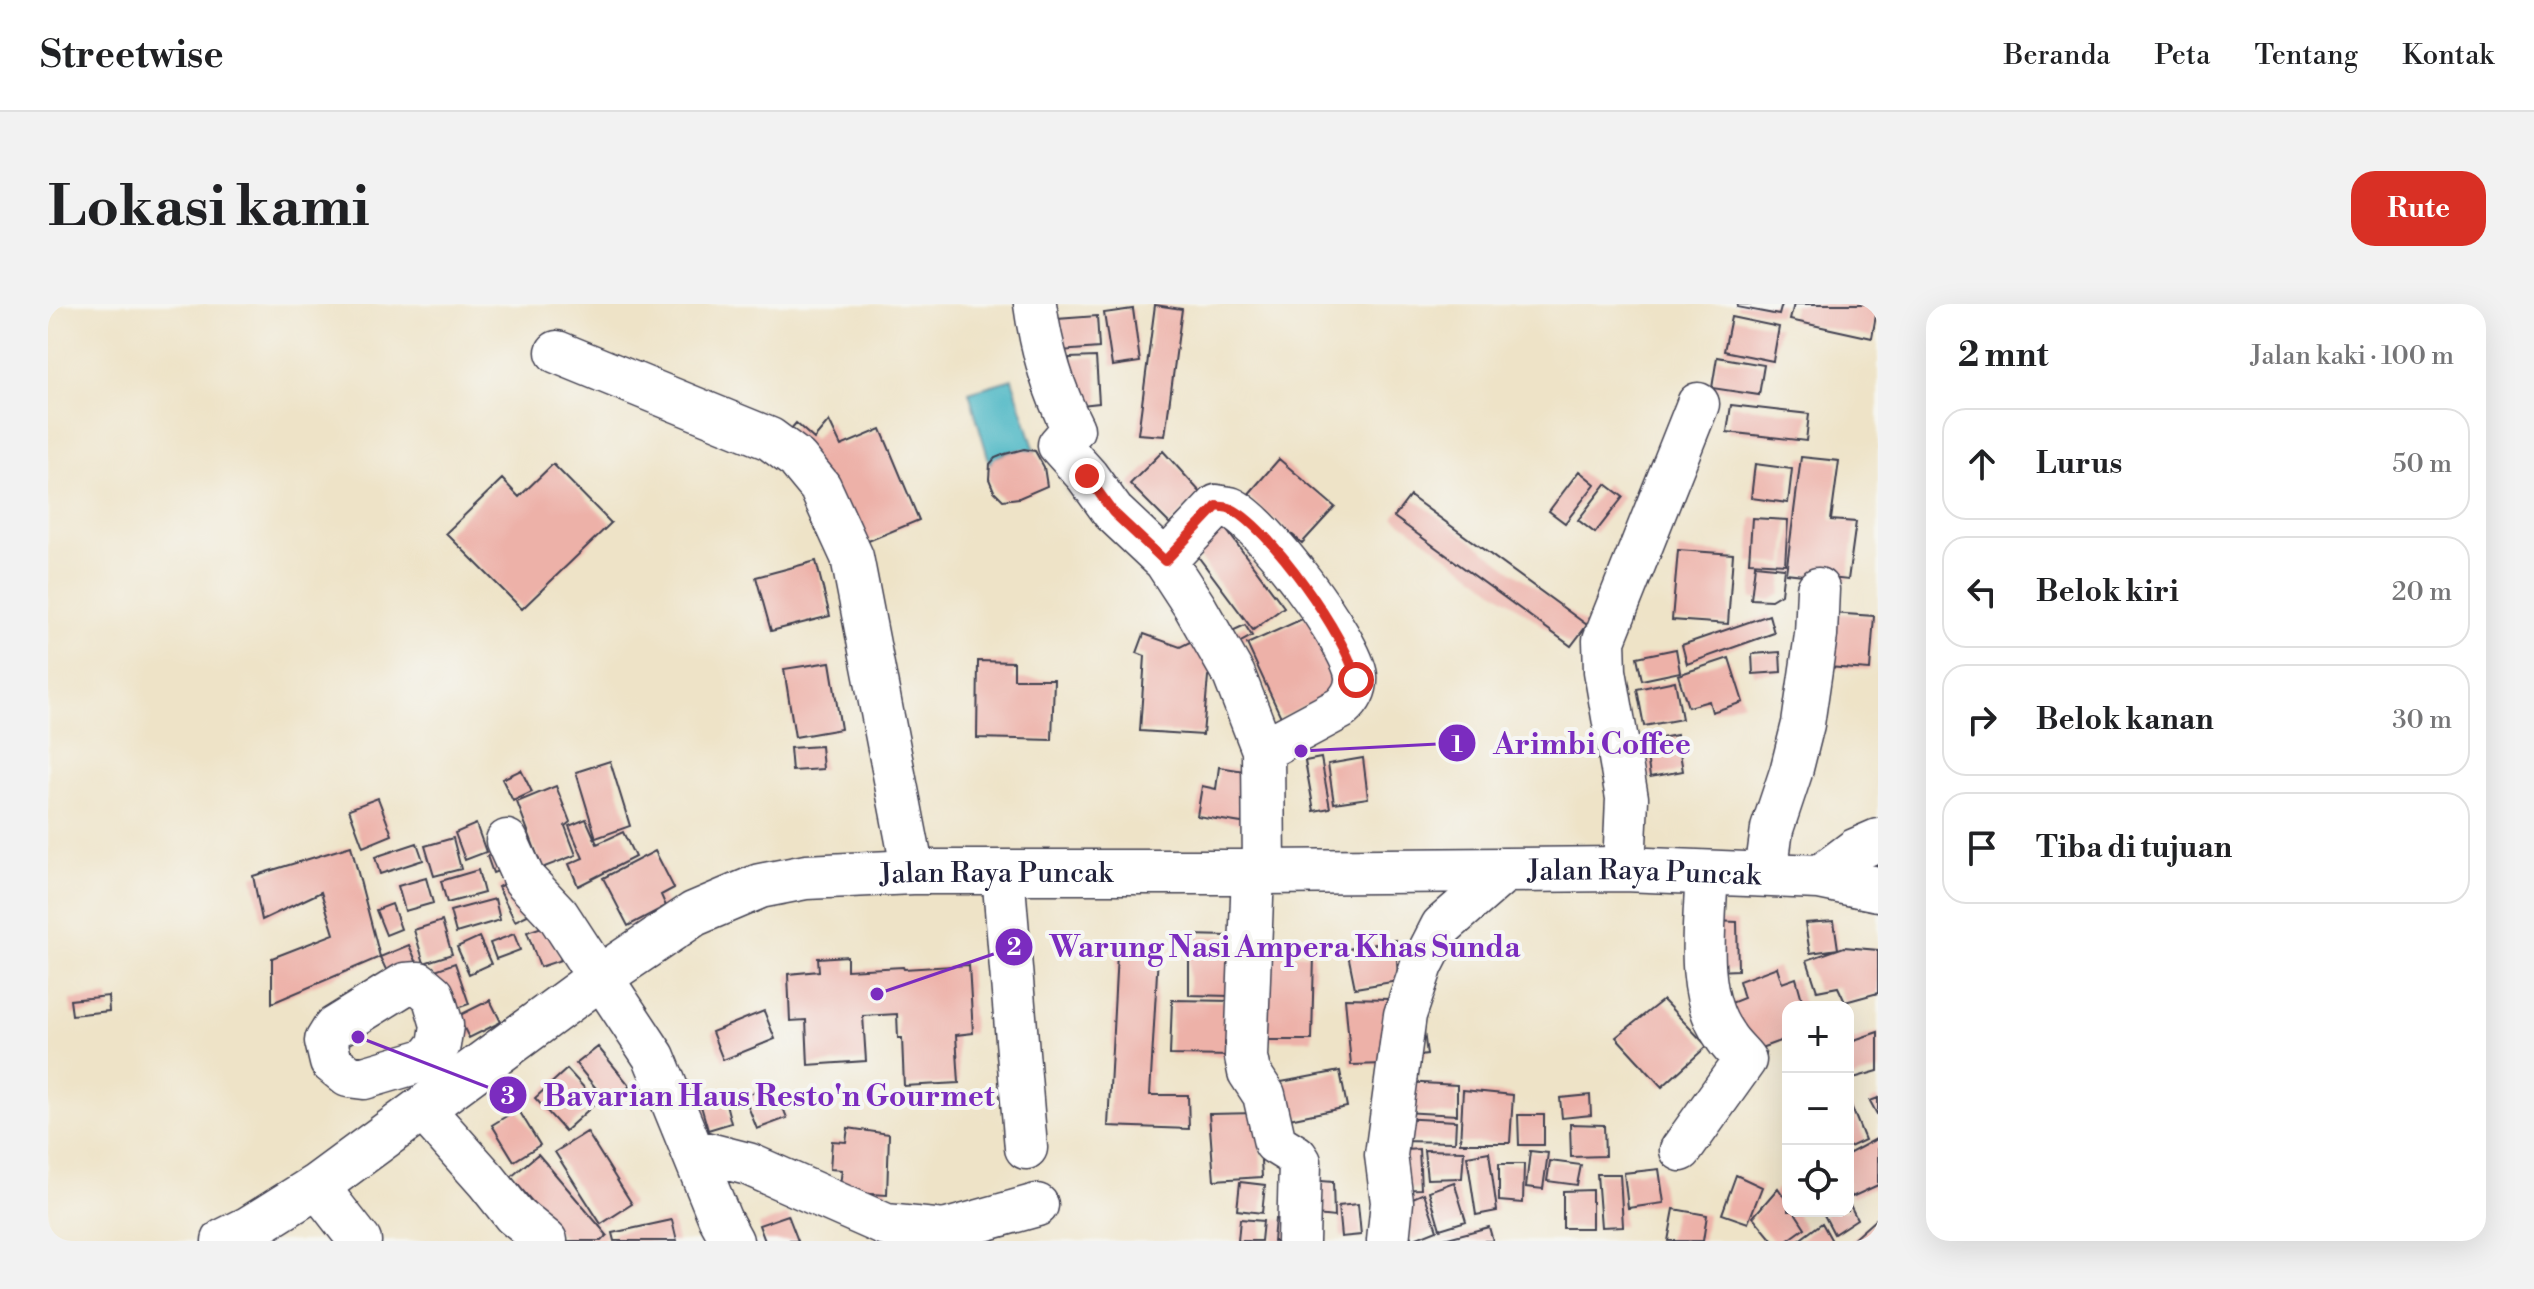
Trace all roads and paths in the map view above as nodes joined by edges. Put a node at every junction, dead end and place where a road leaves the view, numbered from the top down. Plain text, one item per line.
1 (1035, 304) edge
2 (557, 352) dead end
3 (1698, 404) dead end
4 (1165, 561) junction
5 (1818, 589) dead end
6 (1263, 750) junction
7 (1878, 840) edge
8 (507, 841) dead end
9 (1624, 869) junction
10 (1506, 870) junction
11 (913, 872) junction
12 (1258, 872) junction
13 (1707, 872) junction
14 (1003, 873) junction
15 (1766, 873) junction
16 (1819, 877) junction
17 (1878, 889) edge
18 (600, 978) junction
19 (433, 1086) junction
20 (1026, 1148) dead end
21 (693, 1150) junction
22 (1681, 1150) dead end
23 (317, 1186) junction
24 (1037, 1205) dead end
25 (224, 1241) edge
26 (360, 1241) edge
27 (546, 1241) edge
28 (732, 1241) edge
29 (1298, 1241) edge
30 (1388, 1241) edge

1 - 4 street
2 - 11 street
3 - 9 street
4 - 6 street
4 - 6 street
5 - 15 street
6 - 12 street
7 - 16 street
8 - 18 street
9 - 10 highway, Jalan Raya Puncak
9 - 13 highway, Jalan Raya Puncak
10 - 12 highway, Jalan Raya Puncak
10 - 30 street
11 - 14 highway, Jalan Raya Puncak
11 - 18 highway, Jalan Raya Puncak
12 - 14 highway, Jalan Raya Puncak
12 - 29 street
13 - 15 highway, Jalan Raya Puncak
13 - 22 street
14 - 20 street
15 - 16 highway, Jalan Raya Puncak
16 - 17 highway, Jalan Raya Puncak
18 - 19 highway, Jalan Raya Puncak
18 - 21 street
19 - 23 highway, Jalan Raya Puncak
19 - 27 street
21 - 24 street
21 - 28 street
23 - 25 highway, Jalan Raya Puncak
23 - 26 street

